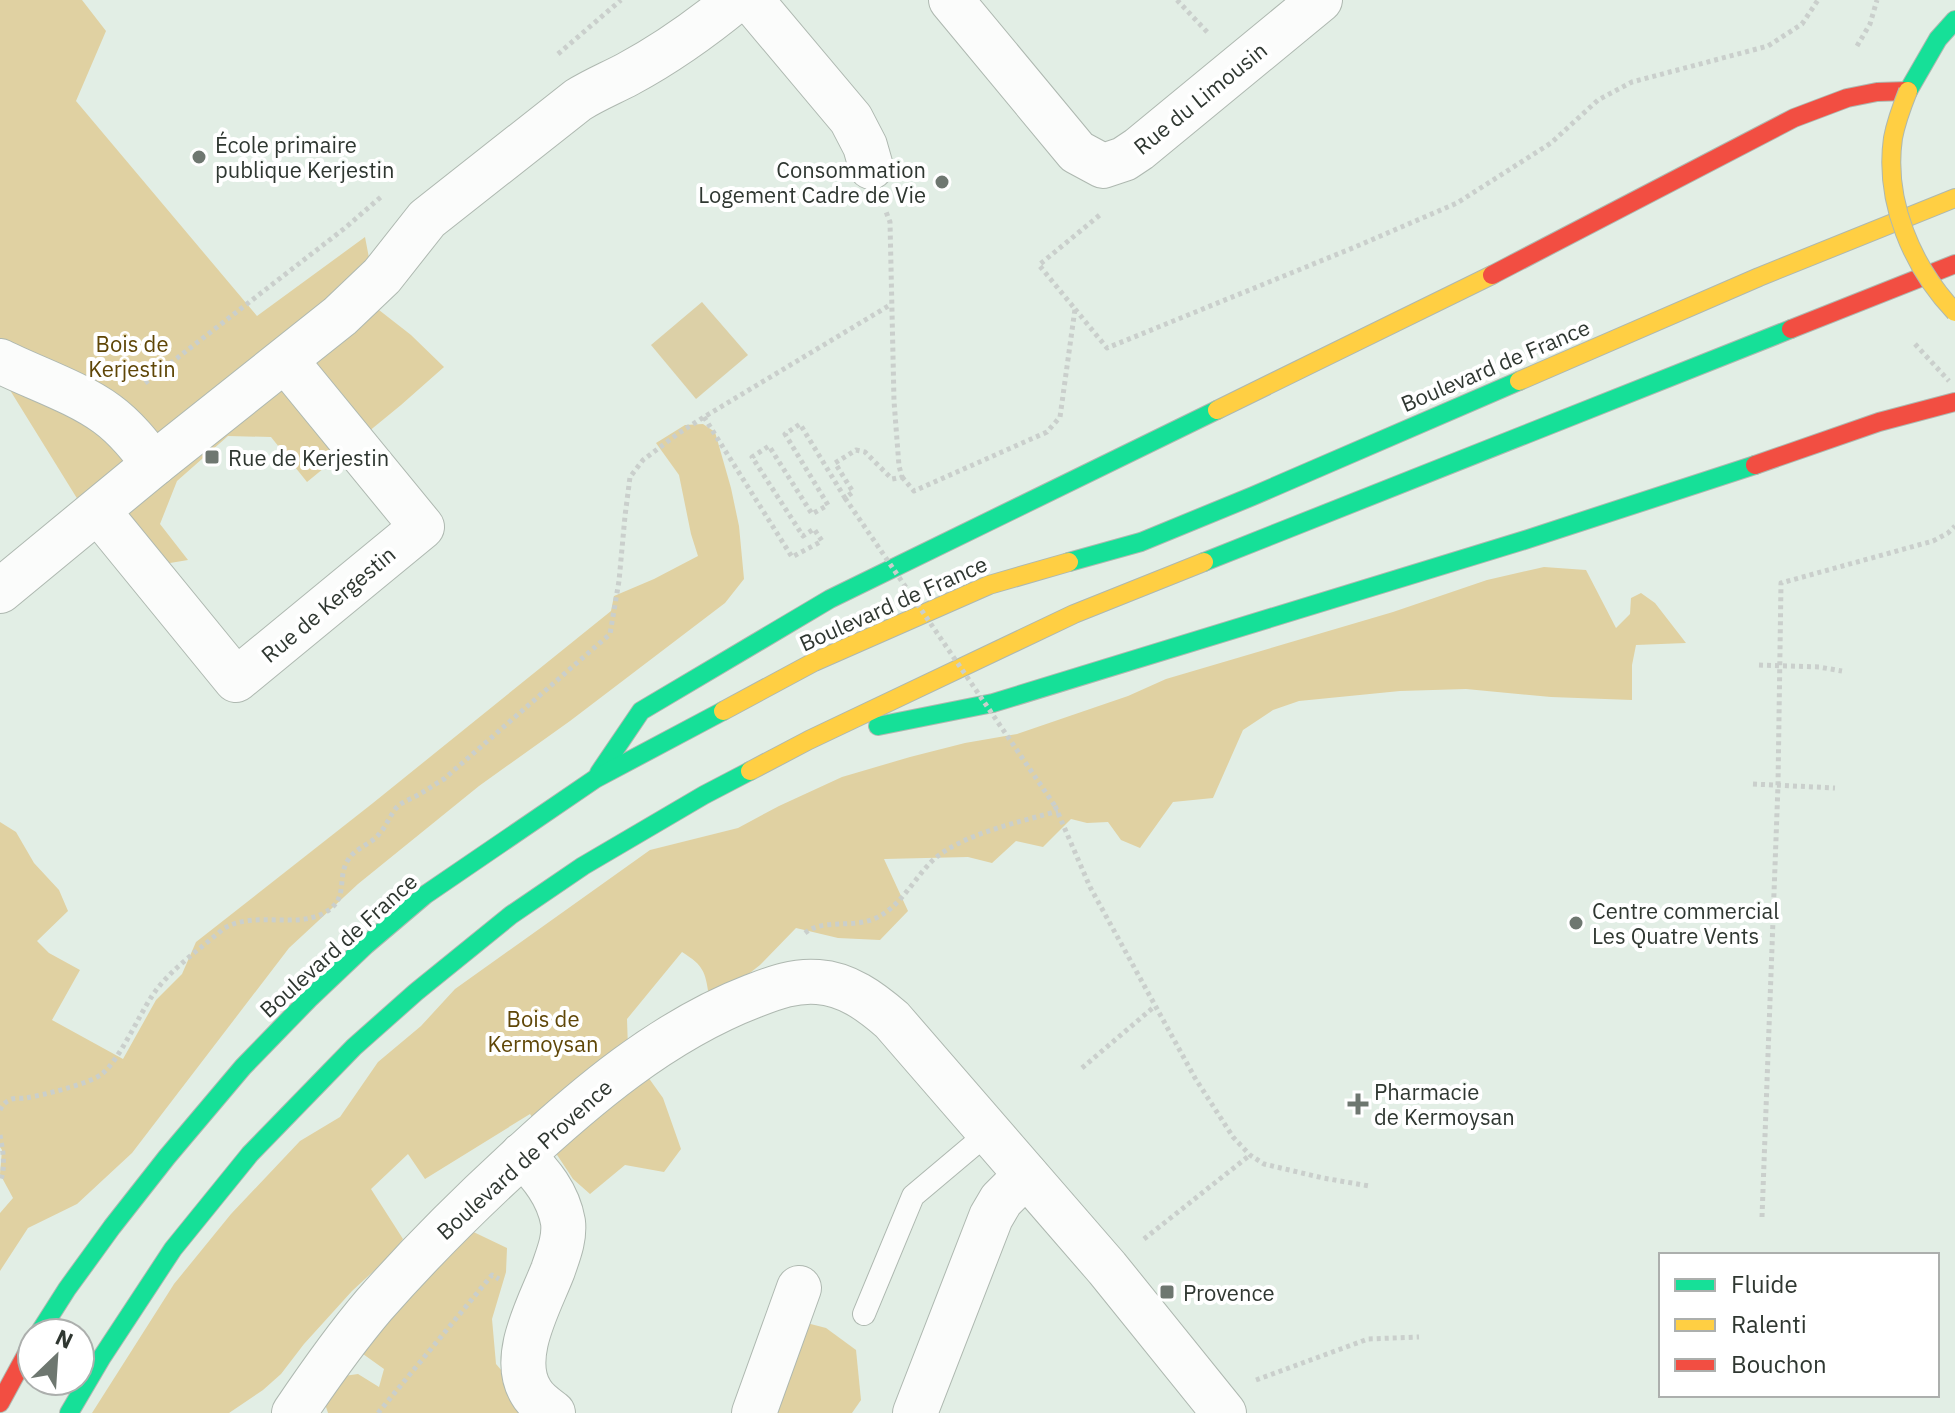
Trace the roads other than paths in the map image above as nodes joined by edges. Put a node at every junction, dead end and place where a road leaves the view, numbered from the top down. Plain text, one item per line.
1 (736, 0) edge
2 (751, 0) edge
3 (951, 0) edge
4 (1320, 0) edge
5 (1932, 15) dead end
6 (1955, 20) edge
7 (1938, 39) junction
8 (1908, 91) junction
9 (871, 167) road end
10 (1955, 198) edge
11 (1955, 264) edge
12 (1955, 312) edge
13 (0, 361) edge
14 (286, 361) junction
15 (1955, 402) edge
16 (154, 464) junction
17 (98, 511) junction
18 (0, 591) edge
19 (809, 740) junction
20 (595, 779) junction
21 (989, 1132) junction
22 (522, 1155) junction
23 (1026, 1175) junction
24 (799, 1288) dead end
25 (864, 1314) dead end
26 (49, 1317) edge
27 (16, 1374) edge
28 (0, 1403) edge
29 (1221, 1409) edge
30 (69, 1413) edge
31 (294, 1413) edge
32 (553, 1413) edge
33 (754, 1413) edge
34 (915, 1413) edge

1 - 14 street
2 - 9 street
3 - 4 street, Rue du Limousin
5 - 7 main road
6 - 7 main road
7 - 8 main road
8 - 12 main road, bridge
8 - 20 main road
10 - 20 main road, Boulevard de France
11 - 19 main road
13 - 16 street
14 - 16 street
14 - 17 street, Rue de Kergestin
15 - 19 main road
16 - 17 street
17 - 18 street
19 - 30 main road
20 - 26 main road, Boulevard de France
21 - 22 street, Boulevard de Provence
21 - 23 street, Boulevard de Provence
21 - 25 lane
22 - 31 street, Boulevard de Provence
22 - 32 street
23 - 29 street, Boulevard de Provence
23 - 34 street
24 - 33 street
27 - 28 main road

